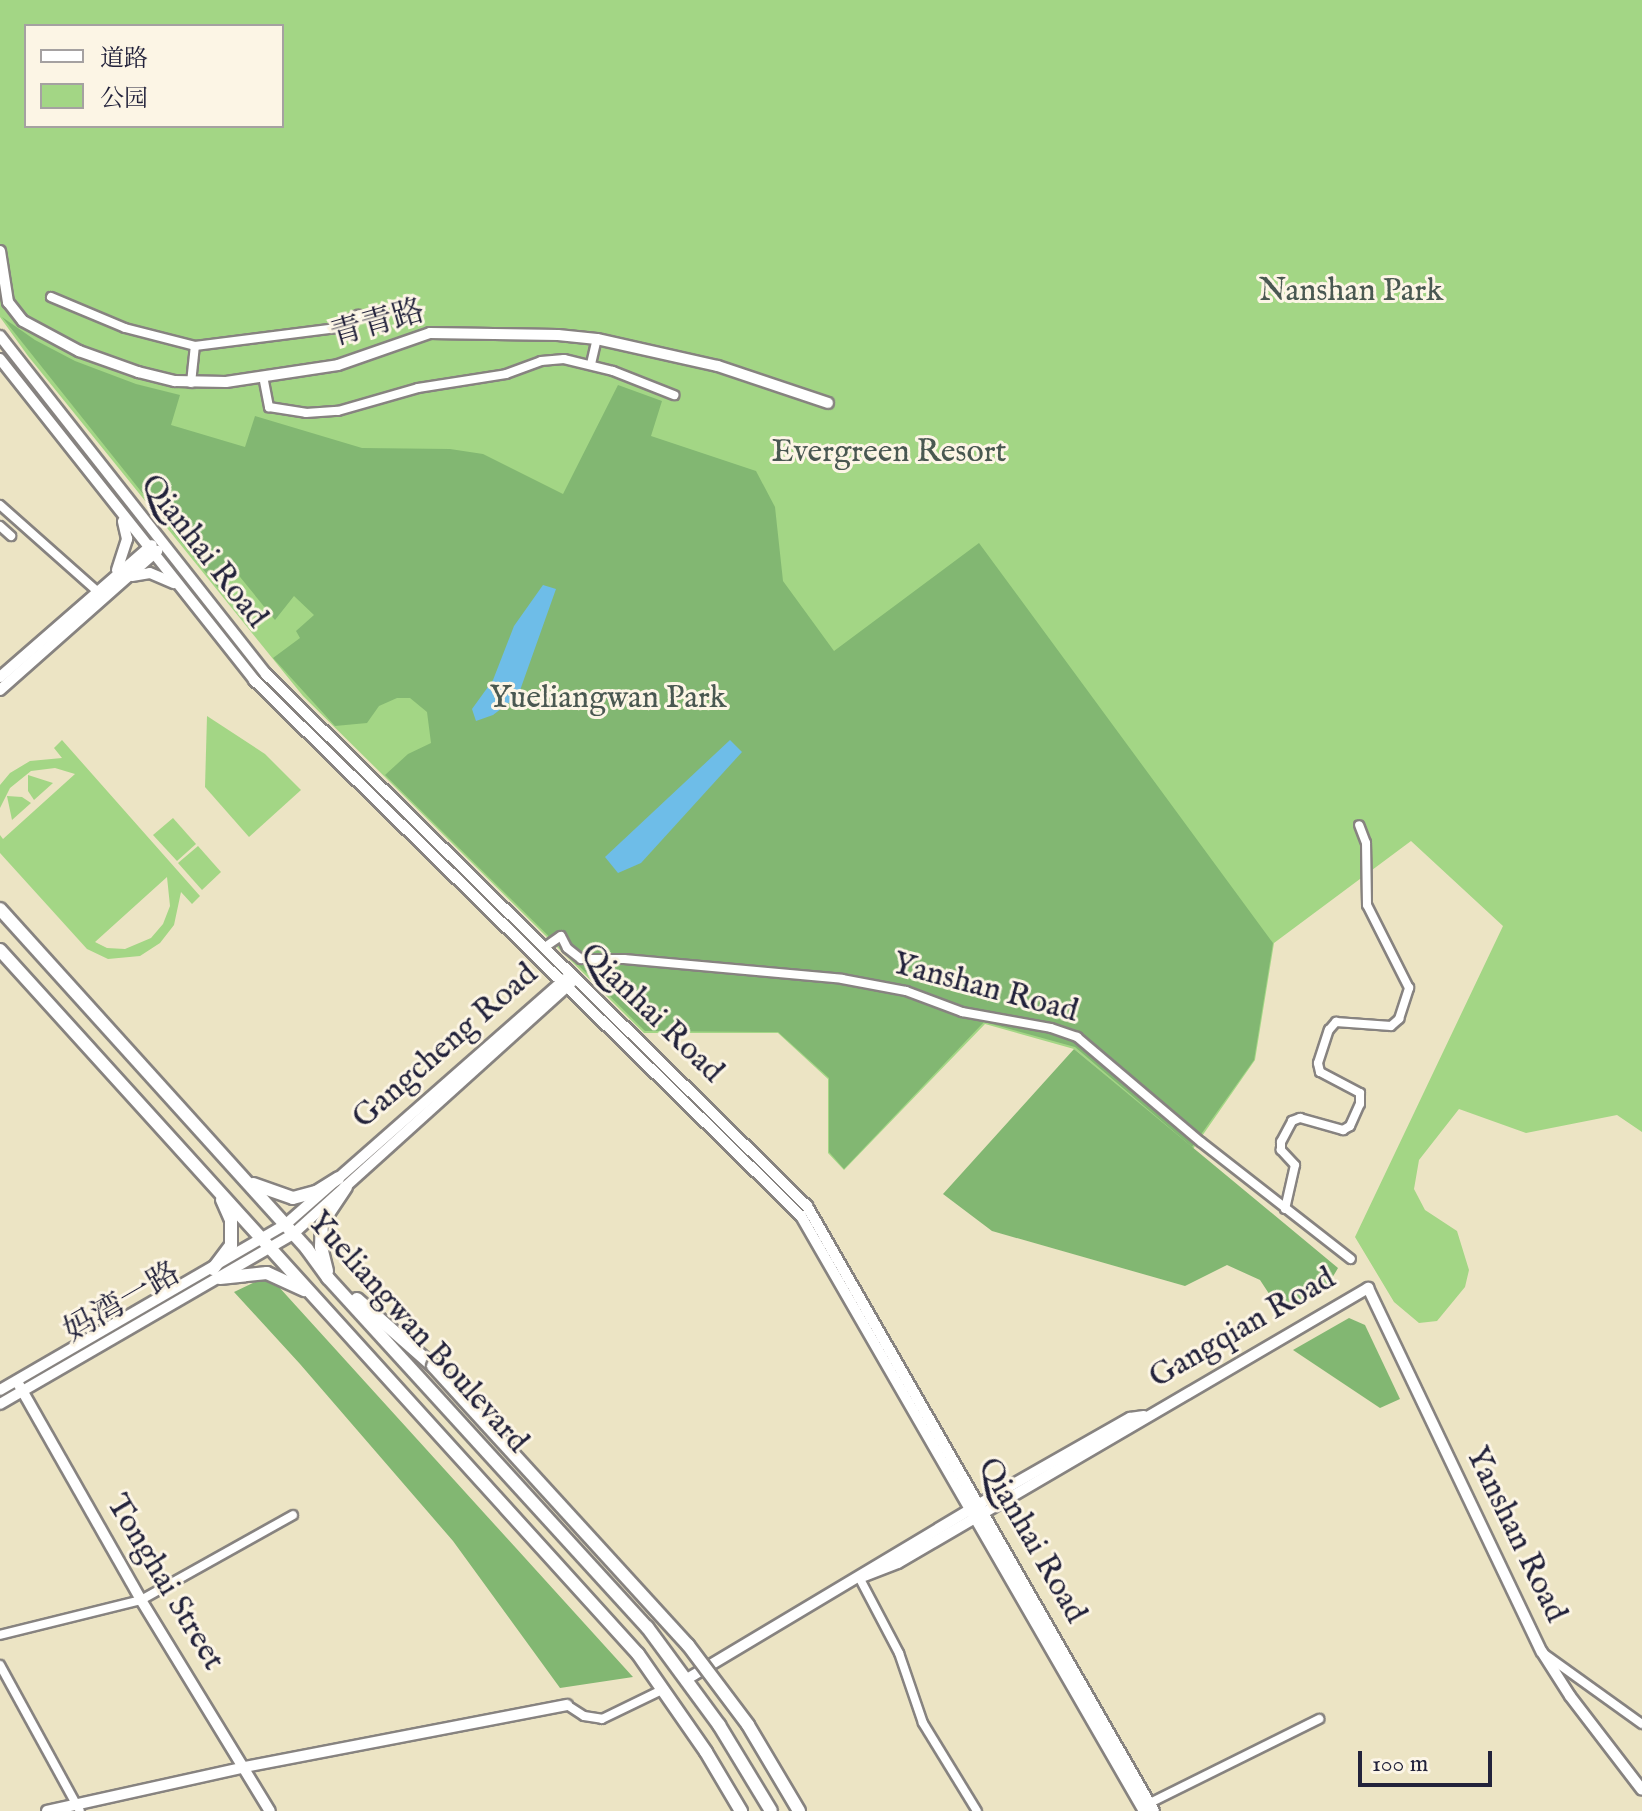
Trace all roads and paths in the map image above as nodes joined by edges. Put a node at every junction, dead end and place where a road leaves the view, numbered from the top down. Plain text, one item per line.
1 (0, 251) edge
2 (51, 297) dead end
3 (358, 315) dead end
4 (0, 336) edge
5 (597, 339) junction
6 (195, 346) junction
7 (0, 359) edge
8 (591, 364) junction
9 (263, 376) junction
10 (191, 383) junction
11 (674, 395) dead end
12 (828, 403) dead end
13 (0, 505) edge
14 (120, 511) junction
15 (0, 526) edge
16 (11, 536) dead end
17 (162, 543) junction
18 (151, 550) junction
19 (114, 576) junction
20 (130, 576) junction
21 (181, 588) junction
22 (97, 591) junction
23 (0, 677) edge
24 (0, 690) edge
25 (1359, 825) dead end
26 (0, 909) edge
27 (545, 947) junction
28 (0, 950) edge
29 (574, 976) junction
30 (561, 980) junction
31 (569, 989) junction
32 (237, 1172) junction
33 (342, 1182) junction
34 (215, 1187) junction
35 (1285, 1209) junction
36 (289, 1229) junction
37 (267, 1244) junction
38 (1351, 1259) dead end
39 (216, 1274) junction
40 (333, 1282) junction
41 (1368, 1288) joint
42 (319, 1301) junction
43 (16, 1380) junction
44 (0, 1390) edge
45 (22, 1391) junction
46 (0, 1404) edge
47 (978, 1511) junction
48 (293, 1515) dead end
49 (862, 1578) junction
50 (141, 1600) junction
51 (0, 1635) edge
52 (1542, 1652) junction
53 (0, 1665) edge
54 (687, 1679) junction
55 (664, 1689) junction
56 (567, 1705) joint
57 (1319, 1719) dead end
58 (1642, 1724) edge
59 (245, 1767) junction
60 (1642, 1790) edge
61 (78, 1807) edge
62 (1149, 1808) edge
63 (47, 1811) edge
64 (270, 1811) edge
65 (741, 1811) edge
66 (771, 1811) edge
67 (799, 1811) edge
68 (977, 1811) edge

1 - 10 street, 青青路
2 - 6 street
3 - 6 street
4 - 17 street, Qianhai Road
5 - 8 street
5 - 9 street, 青青路
5 - 12 street, 青青路
6 - 10 street
7 - 14 street, Qianhai Road
8 - 9 street
8 - 11 street
9 - 10 street, 青青路
13 - 22 street
14 - 18 street, Qianhai Road
14 - 19 street
15 - 16 street
17 - 18 street
17 - 27 street, Qianhai Road
18 - 19 street
18 - 20 street
18 - 21 street, Qianhai Road
19 - 22 street
20 - 21 street
20 - 24 street
21 - 30 street, Qianhai Road
22 - 23 street
25 - 35 street
26 - 32 main road, Yueliangwan Boulevard
27 - 29 street, Qianhai Road
27 - 35 street, Yanshan Road
28 - 34 main road, Yueliangwan Boulevard
29 - 30 street, Gangcheng Road
29 - 31 street, Gangcheng Road
29 - 47 street, Qianhai Road
30 - 31 street, Qianhai Road
30 - 33 street, Gangcheng Road
31 - 33 street, Gangcheng Road
31 - 47 street, Qianhai Road
32 - 33 main road
32 - 36 main road, Yueliangwan Boulevard
33 - 36 street, Gangcheng Road
33 - 40 main road
34 - 37 main road, Yueliangwan Boulevard
34 - 39 main road
35 - 38 street, Yanshan Road
36 - 37 street, Gangcheng Road
36 - 40 main road, Yueliangwan Boulevard
37 - 39 street, 妈湾一路
37 - 42 main road, Yueliangwan Boulevard
39 - 42 main road
39 - 43 street, 妈湾一路
39 - 45 street, 妈湾一路
40 - 54 main road, Yueliangwan Boulevard
40 - 67 main road, bridge
41 - 47 street, Gangqian Road
41 - 52 street, Yanshan Road
42 - 55 main road, Yueliangwan Boulevard
43 - 44 street, 妈湾一路
43 - 45 street, Tonghai Street
45 - 46 street, 妈湾一路
45 - 50 street, Tonghai Street
47 - 49 street, Gangqian Road
47 - 62 street, Qianhai Road
48 - 50 street
49 - 54 street, Gangqian Road
49 - 68 street
50 - 51 street
50 - 59 street, Tonghai Street
52 - 58 street
52 - 60 street, Yanshan Road
53 - 61 street
54 - 66 main road, Yueliangwan Boulevard
55 - 56 street
55 - 65 main road, Yueliangwan Boulevard
56 - 59 street
57 - 62 street
59 - 61 street
59 - 64 street, Tonghai Street
61 - 63 street

